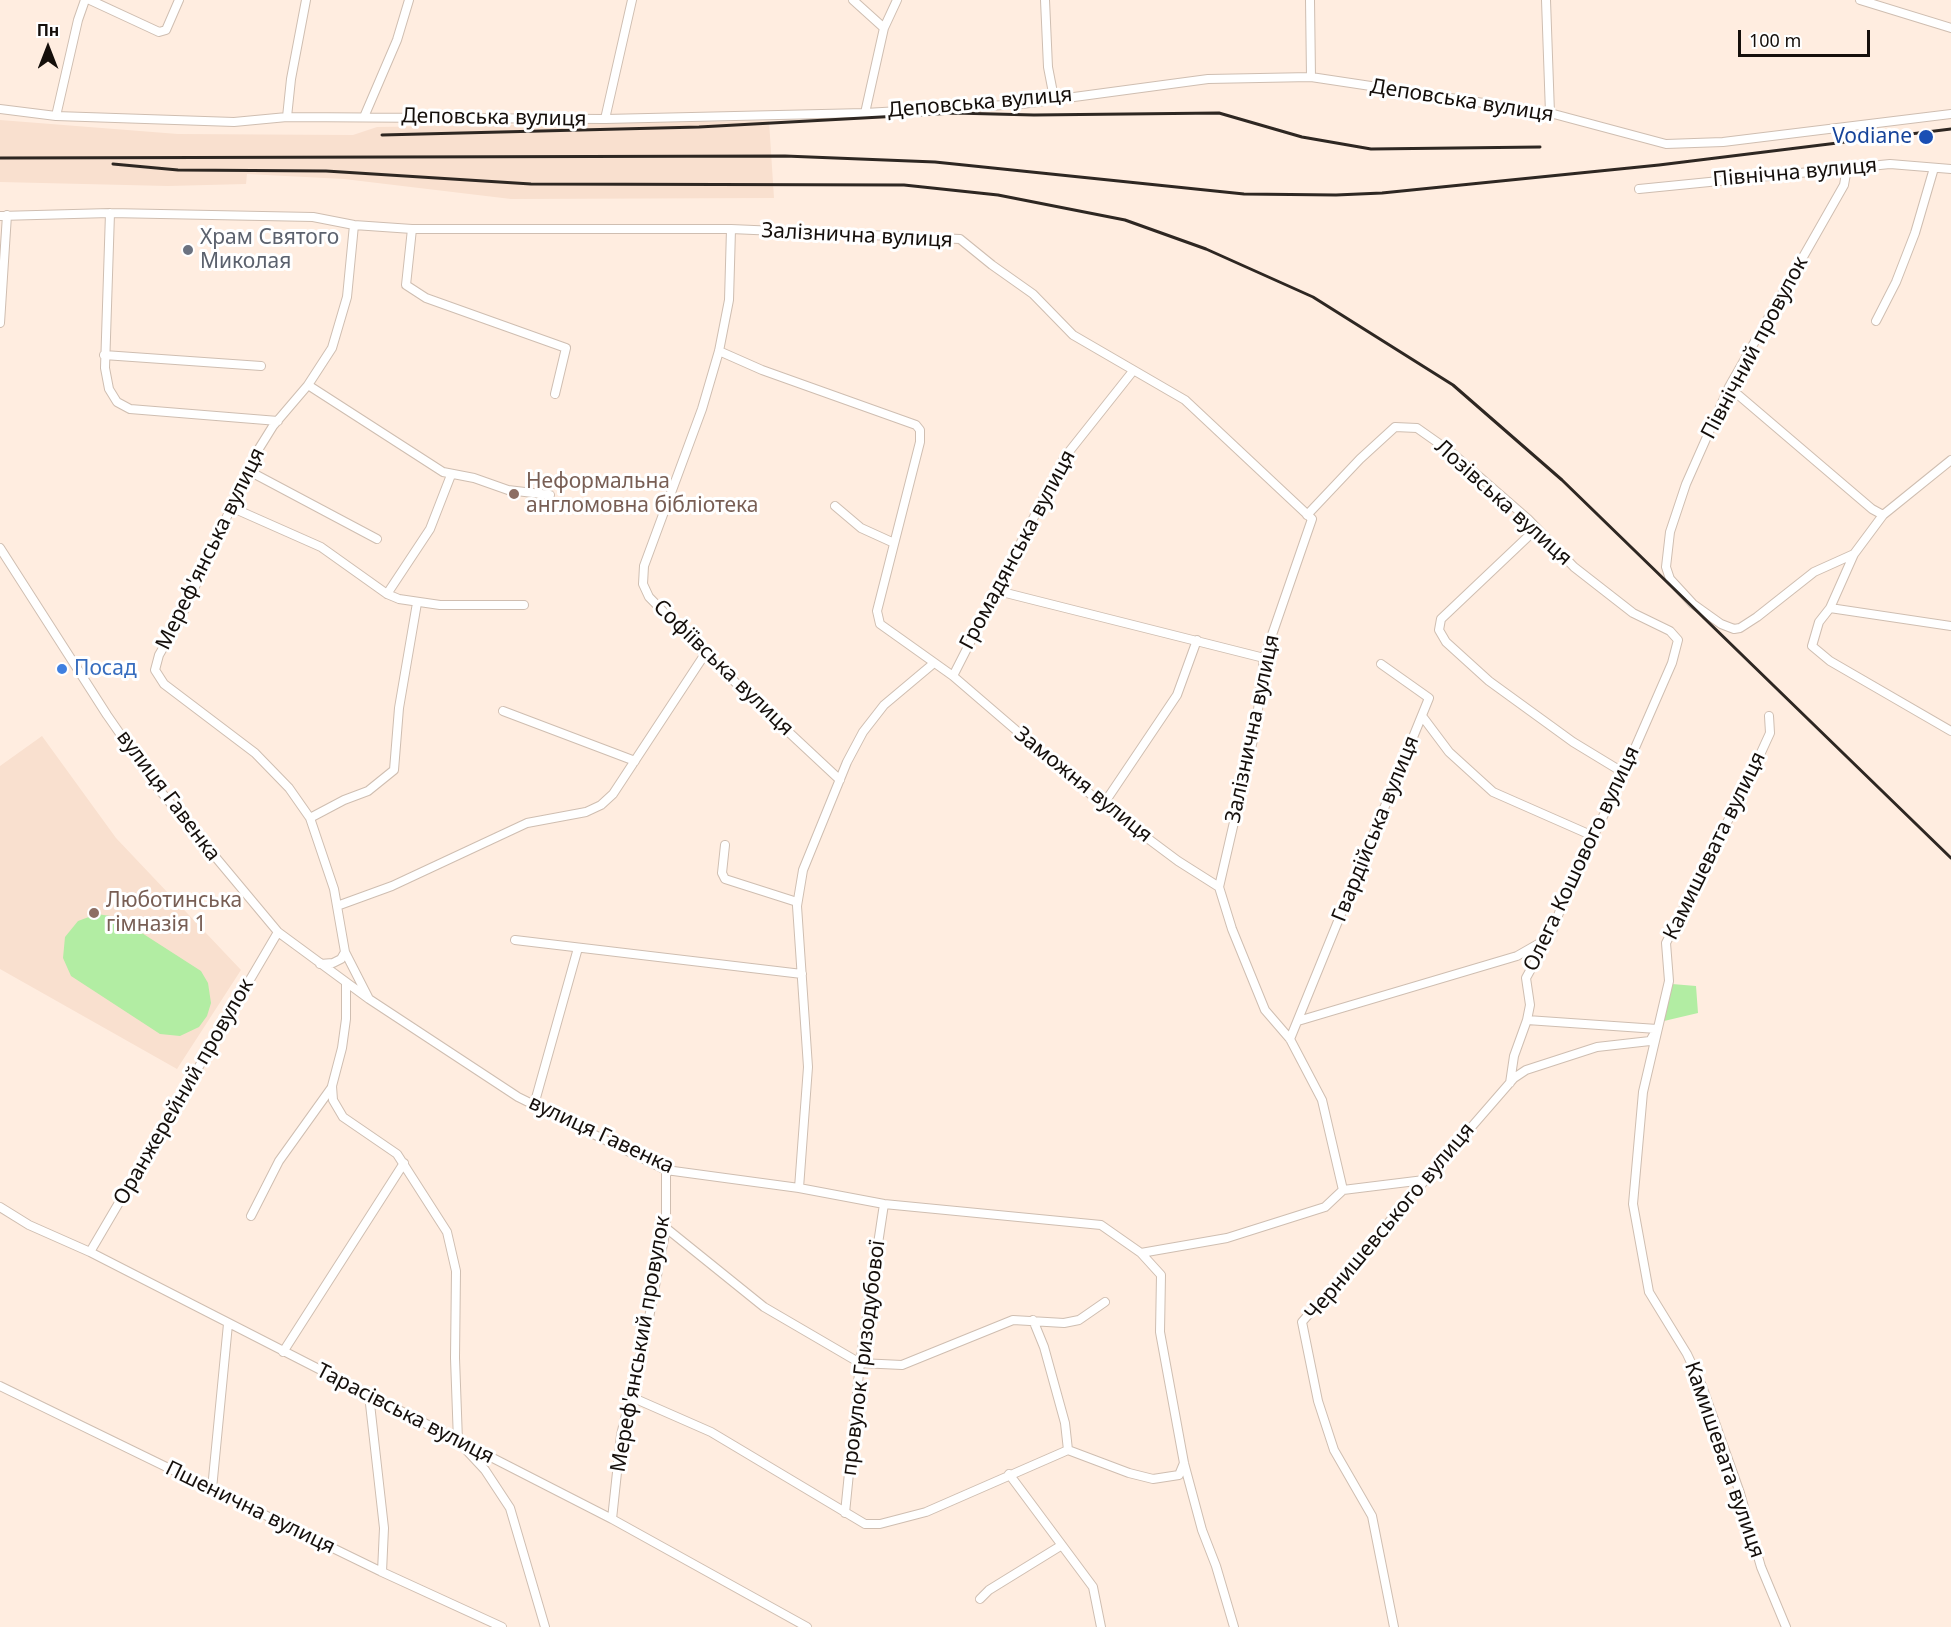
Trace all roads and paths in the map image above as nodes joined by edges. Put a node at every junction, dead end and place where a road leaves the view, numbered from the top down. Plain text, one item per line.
1 (85, 0) edge
2 (90, 0) edge
3 (179, 0) edge
4 (306, 0) edge
5 (409, 0) edge
6 (633, 0) edge
7 (853, 0) edge
8 (897, 0) edge
9 (1045, 0) edge
10 (1310, 0) edge
11 (1545, 0) edge
12 (1860, 0) edge
13 (884, 28) junction
14 (1951, 28) edge
15 (1311, 77) junction
16 (1054, 98) junction
17 (0, 109) edge
18 (864, 113) junction
19 (1550, 113) junction
20 (1951, 114) edge
21 (56, 116) junction
22 (287, 117) junction
23 (364, 117) junction
24 (605, 119) junction
25 (1847, 168) junction
26 (1934, 168) junction
27 (1951, 169) edge
28 (1639, 189) dead end
29 (110, 213) junction
30 (3, 216) edge
31 (354, 225) junction
32 (412, 229) junction
33 (731, 229) junction
34 (1876, 321) dead end
35 (0, 323) edge
36 (719, 351) junction
37 (104, 355) junction
38 (261, 366) dead end
39 (1133, 371) junction
40 (308, 385) junction
41 (1729, 387) junction
42 (555, 394) dead end
43 (278, 421) junction
44 (1951, 460) edge
45 (249, 471) junction
46 (451, 475) junction
47 (550, 495) dead end
48 (835, 506) dead end
49 (233, 508) junction
50 (1307, 515) junction
51 (1883, 515) junction
52 (1536, 529) junction
53 (377, 539) dead end
54 (894, 543) junction
55 (0, 548) edge
56 (1854, 554) junction
57 (998, 591) junction
58 (387, 594) junction
59 (417, 603) junction
60 (524, 605) dead end
61 (1830, 608) junction
62 (1951, 626) edge
63 (1197, 640) junction
64 (1678, 640) joint
65 (705, 654) junction
66 (1264, 658) junction
67 (934, 663) junction
68 (1381, 664) dead end
69 (952, 676) junction
70 (503, 711) dead end
71 (1422, 716) junction
72 (1769, 716) dead end
73 (1951, 731) edge
74 (635, 761) junction
75 (1624, 773) junction
76 (840, 780) junction
77 (1103, 805) junction
78 (310, 818) junction
79 (1593, 836) junction
80 (725, 845) dead end
81 (1219, 887) junction
82 (797, 902) junction
83 (337, 906) junction
84 (278, 932) junction
85 (515, 939) dead end
86 (1547, 939) junction
87 (578, 948) junction
88 (345, 952) junction
89 (320, 964) junction
90 (802, 974) junction
91 (346, 983) junction
92 (369, 999) junction
93 (1527, 1020) junction
94 (1298, 1021) junction
95 (1657, 1029) junction
96 (1290, 1039) junction
97 (1510, 1083) junction
98 (332, 1086) junction
99 (534, 1105) junction
100 (404, 1163) junction
101 (666, 1170) junction
102 (1424, 1179) junction
103 (799, 1188) junction
104 (1343, 1190) junction
105 (884, 1204) junction
106 (0, 1207) edge
107 (251, 1216) dead end
108 (666, 1228) junction
109 (90, 1252) junction
110 (1141, 1253) junction
111 (1104, 1302) dead end
112 (1033, 1320) junction
113 (228, 1324) junction
114 (283, 1352) junction
115 (860, 1364) junction
116 (0, 1386) edge
117 (369, 1395) junction
118 (629, 1396) junction
119 (458, 1442) junction
120 (1068, 1450) junction
121 (1184, 1463) junction
122 (1009, 1474) junction
123 (212, 1489) junction
124 (845, 1513) junction
125 (612, 1519) junction
126 (1062, 1545) junction
127 (382, 1572) junction
128 (980, 1599) dead end
129 (502, 1627) edge
130 (545, 1627) edge
131 (807, 1627) edge
132 (1101, 1627) edge
133 (1234, 1627) edge
134 (1395, 1627) edge
135 (1786, 1627) edge

1 - 21 street
2 - 3 street
4 - 22 street
5 - 23 street
6 - 24 street
7 - 13 street
8 - 13 street
9 - 16 street
10 - 15 street
11 - 19 street
12 - 14 street
13 - 18 street
15 - 16 street, Деповська вулиця
15 - 19 street, Деповська вулиця
16 - 18 street, Деповська вулиця
17 - 21 street, Деповська вулиця
18 - 24 street, Деповська вулиця
19 - 20 street, Деповська вулиця
21 - 22 street, Деповська вулиця
22 - 23 street, Деповська вулиця
23 - 24 street, Деповська вулиця
25 - 26 street, Північна вулиця
25 - 28 street, Північна вулиця
25 - 41 street, Північний провулок
26 - 27 street, Північна вулиця
26 - 34 street
29 - 30 street, Залізнична вулиця
29 - 31 street, Залізнична вулиця
29 - 37 street
30 - 35 street
31 - 32 street, Залізнична вулиця
31 - 40 street, Мереф'янська вулиця
32 - 33 street, Залізнична вулиця
32 - 42 street
33 - 36 street, Софіївська вулиця
33 - 39 street, Залізнична вулиця
36 - 54 street
36 - 65 street, Софіївська вулиця
37 - 38 street
37 - 43 street
39 - 50 street, Залізнична вулиця
39 - 57 street, Громадянська вулиця
40 - 43 street, Мереф'янська вулиця
40 - 46 street
41 - 51 street
41 - 56 street, Північний провулок
43 - 45 street, Мереф'янська вулиця
44 - 51 street
45 - 49 street, Мереф'янська вулиця
45 - 53 street
46 - 47 street
46 - 58 street
48 - 54 street
49 - 58 street
49 - 78 street, Мереф'янська вулиця
50 - 52 street, Лозівська вулиця
50 - 66 street, Залізнична вулиця
51 - 56 street
52 - 64 street, Лозівська вулиця
52 - 75 street
54 - 67 street, Заможня вулиця
55 - 84 street, вулиця Гавенка
56 - 61 street
57 - 63 street
57 - 69 street, Громадянська вулиця
58 - 59 street
59 - 60 street
59 - 78 street
61 - 62 street
61 - 73 street
63 - 66 street
63 - 77 street
64 - 75 street, Олега Кошового вулиця
65 - 74 street
65 - 76 street, Софіївська вулиця
66 - 81 street, Залізнична вулиця
67 - 69 street, Заможня вулиця
67 - 76 street, Громадянська вулиця
68 - 71 street
69 - 77 street, Заможня вулиця
70 - 74 street
71 - 79 street, Гвардійська вулиця
71 - 94 street, Гвардійська вулиця
72 - 95 street, Камишевата вулиця
74 - 83 street
75 - 79 street, Олега Кошового вулиця
76 - 82 street, Громадянська вулиця
77 - 81 street, Заможня вулиця
78 - 83 street, Мереф'янська вулиця
79 - 86 street, Олега Кошового вулиця
80 - 82 street
81 - 96 street
82 - 90 street, Громадянська вулиця
83 - 88 street, Мереф'янська вулиця
84 - 89 street, вулиця Гавенка
84 - 109 street, Оранжерейний провулок
85 - 87 street
86 - 93 street, Олега Кошового вулиця
86 - 94 street
87 - 90 street
87 - 99 street
88 - 89 street
88 - 92 street, Мереф'янська вулиця
89 - 91 street, вулиця Гавенка
90 - 103 street, Громадянська вулиця
91 - 92 street, вулиця Гавенка
91 - 98 street
92 - 99 street, вулиця Гавенка
93 - 95 street
93 - 97 street, Олега Кошового вулиця
94 - 96 street, Гвардійська вулиця
95 - 97 street, Чернишевського вулиця
95 - 135 street, Камишевата вулиця
96 - 104 street
97 - 102 street, Чернишевського вулиця
98 - 100 street
98 - 107 street
99 - 101 street, вулиця Гавенка
100 - 114 street
100 - 119 street
101 - 103 street, вулиця Гавенка
101 - 108 street, Мереф'янський провулок
102 - 104 street
102 - 134 street, Чернишевського вулиця
103 - 105 street, вулиця Гавенка
104 - 110 street
105 - 110 street, вулиця Гавенка
105 - 115 street, провулок Гризодубової
106 - 109 street, Тарасівська вулиця
108 - 115 street
108 - 118 street, Мереф'янський провулок
109 - 113 street, Тарасівська вулиця
110 - 121 street, вулиця Гавенка
111 - 112 street
112 - 115 street
112 - 120 street
113 - 114 street, Тарасівська вулиця
113 - 123 street
114 - 117 street, Тарасівська вулиця
115 - 124 street, провулок Гризодубової
116 - 123 street, Пшенична вулиця
117 - 119 street, Тарасівська вулиця
117 - 127 street
118 - 124 street
118 - 125 street, Мереф'янський провулок
119 - 125 street, Тарасівська вулиця
119 - 130 street
120 - 121 street
120 - 122 street
121 - 133 street, вулиця Гавенка
122 - 124 street
122 - 126 street
123 - 127 street, Пшенична вулиця
125 - 131 street, Тарасівська вулиця
126 - 128 street
126 - 132 street
127 - 129 street, Пшенична вулиця

